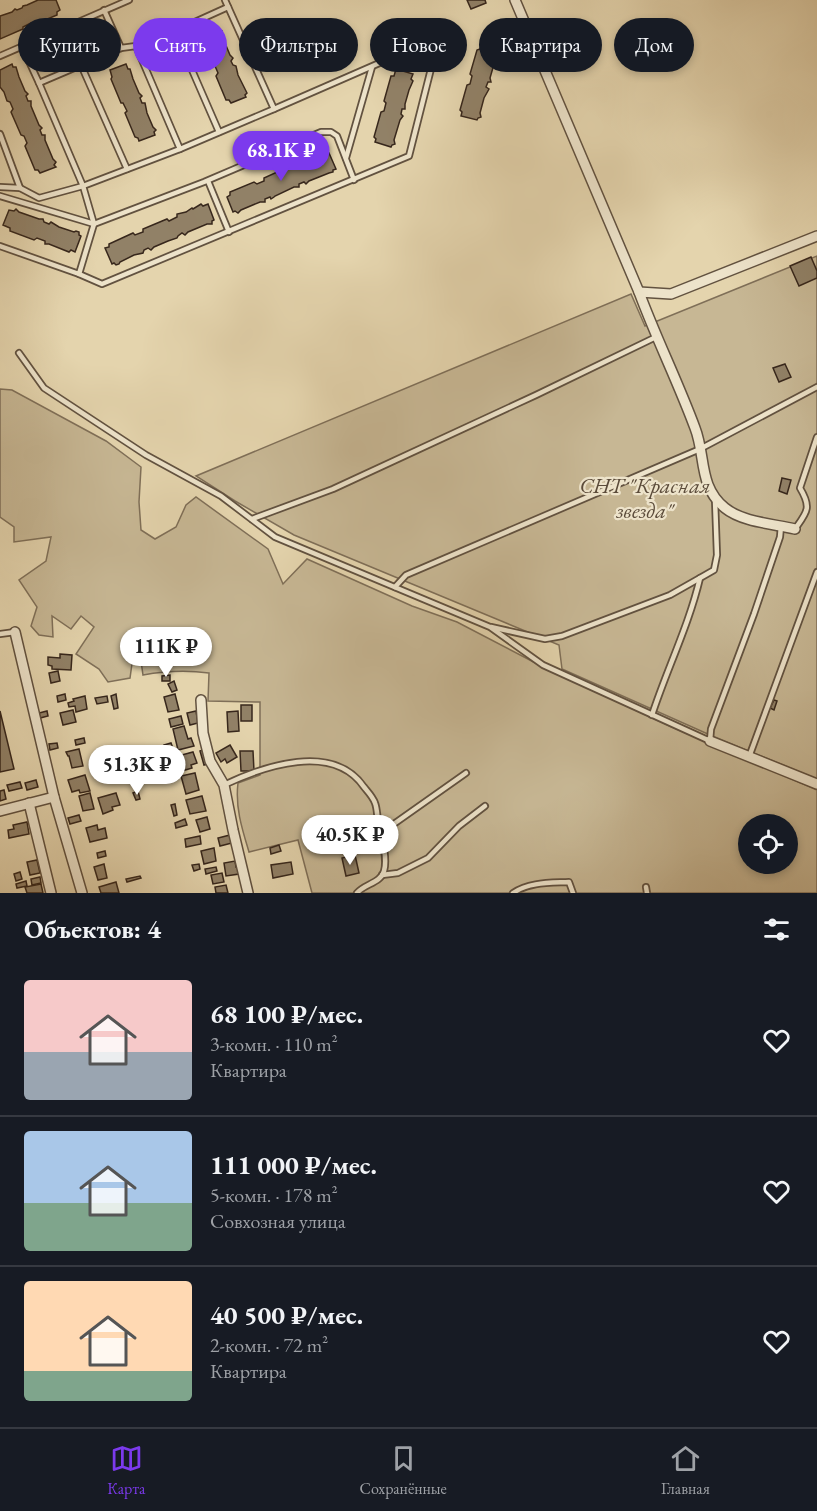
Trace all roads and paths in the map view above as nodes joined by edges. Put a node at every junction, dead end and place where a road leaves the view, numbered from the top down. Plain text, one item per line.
1 (129, 0) edge
2 (225, 0) edge
3 (515, 0) edge
4 (228, 7) junction
5 (104, 10) junction
6 (85, 18) edge
7 (108, 18) edge
8 (204, 18) edge
9 (133, 46) edge
10 (18, 47) edge
11 (121, 48) edge
12 (0, 56) edge
13 (370, 68) edge
14 (34, 72) edge
15 (65, 72) edge
16 (84, 72) edge
17 (147, 72) edge
18 (193, 72) edge
19 (371, 72) edge
20 (430, 72) edge
21 (39, 83) junction
22 (274, 110) junction
23 (219, 132) junction
24 (0, 134) edge
25 (180, 149) junction
26 (346, 158) junction
27 (127, 169) junction
28 (354, 180) junction
29 (208, 181) junction
30 (83, 186) junction
31 (0, 187) edge
32 (20, 188) junction
33 (0, 196) edge
34 (94, 224) junction
35 (229, 232) junction
36 (817, 236) edge
37 (0, 246) edge
38 (79, 274) junction
39 (639, 292) junction
40 (656, 337) junction
41 (19, 353) dead end
42 (817, 387) edge
43 (817, 437) edge
44 (700, 449) junction
45 (715, 499) junction
46 (252, 519) junction
47 (781, 526) junction
48 (795, 529) joint
49 (817, 572) edge
50 (700, 578) junction
51 (395, 587) junction
52 (490, 627) junction
53 (15, 632) joint
54 (0, 634) edge
55 (201, 700) dead end
56 (652, 715) junction
57 (710, 741) junction
58 (749, 757) junction
59 (466, 772) dead end
60 (817, 784) edge
61 (224, 785) junction
62 (54, 797) junction
63 (29, 803) junction
64 (485, 806) dead end
65 (0, 811) edge
66 (381, 833) junction
67 (382, 874) junction
68 (646, 887) dead end
69 (51, 893) edge
70 (82, 893) edge
71 (248, 893) edge
72 (357, 893) edge
73 (513, 893) edge
74 (573, 893) edge
75 (647, 893) edge

1 - 5 lane
2 - 4 lane
3 - 39 street
4 - 8 lane
4 - 22 lane
5 - 6 lane
5 - 7 lane
9 - 11 lane
10 - 12 lane
13 - 22 lane
14 - 21 lane
15 - 21 lane
16 - 27 lane
17 - 25 lane
18 - 23 lane
19 - 26 lane
20 - 28 lane
21 - 30 lane
22 - 23 lane
23 - 25 lane
24 - 32 lane
25 - 27 lane
26 - 28 lane
26 - 29 lane
27 - 30 lane
28 - 35 lane
29 - 34 lane
29 - 35 lane
30 - 32 lane
30 - 34 lane
31 - 32 lane
33 - 34 lane
34 - 38 lane
35 - 38 lane
36 - 39 street
37 - 38 lane
39 - 40 street
40 - 44 street
40 - 46 lane
41 - 46 lane
42 - 44 lane
43 - 48 lane
44 - 45 street
44 - 51 lane
45 - 47 street
45 - 50 lane
46 - 51 lane
47 - 48 street
47 - 57 lane
49 - 58 lane
50 - 52 lane
50 - 56 lane
51 - 52 lane
52 - 56 lane
53 - 54 lane
53 - 62 street
55 - 61 street
56 - 57 lane
57 - 58 street
58 - 60 street
59 - 66 lane
61 - 66 lane
61 - 71 street
62 - 63 street
62 - 70 street
63 - 65 street
63 - 69 street
64 - 67 lane
66 - 67 lane
67 - 72 lane
68 - 75 lane
73 - 74 lane

